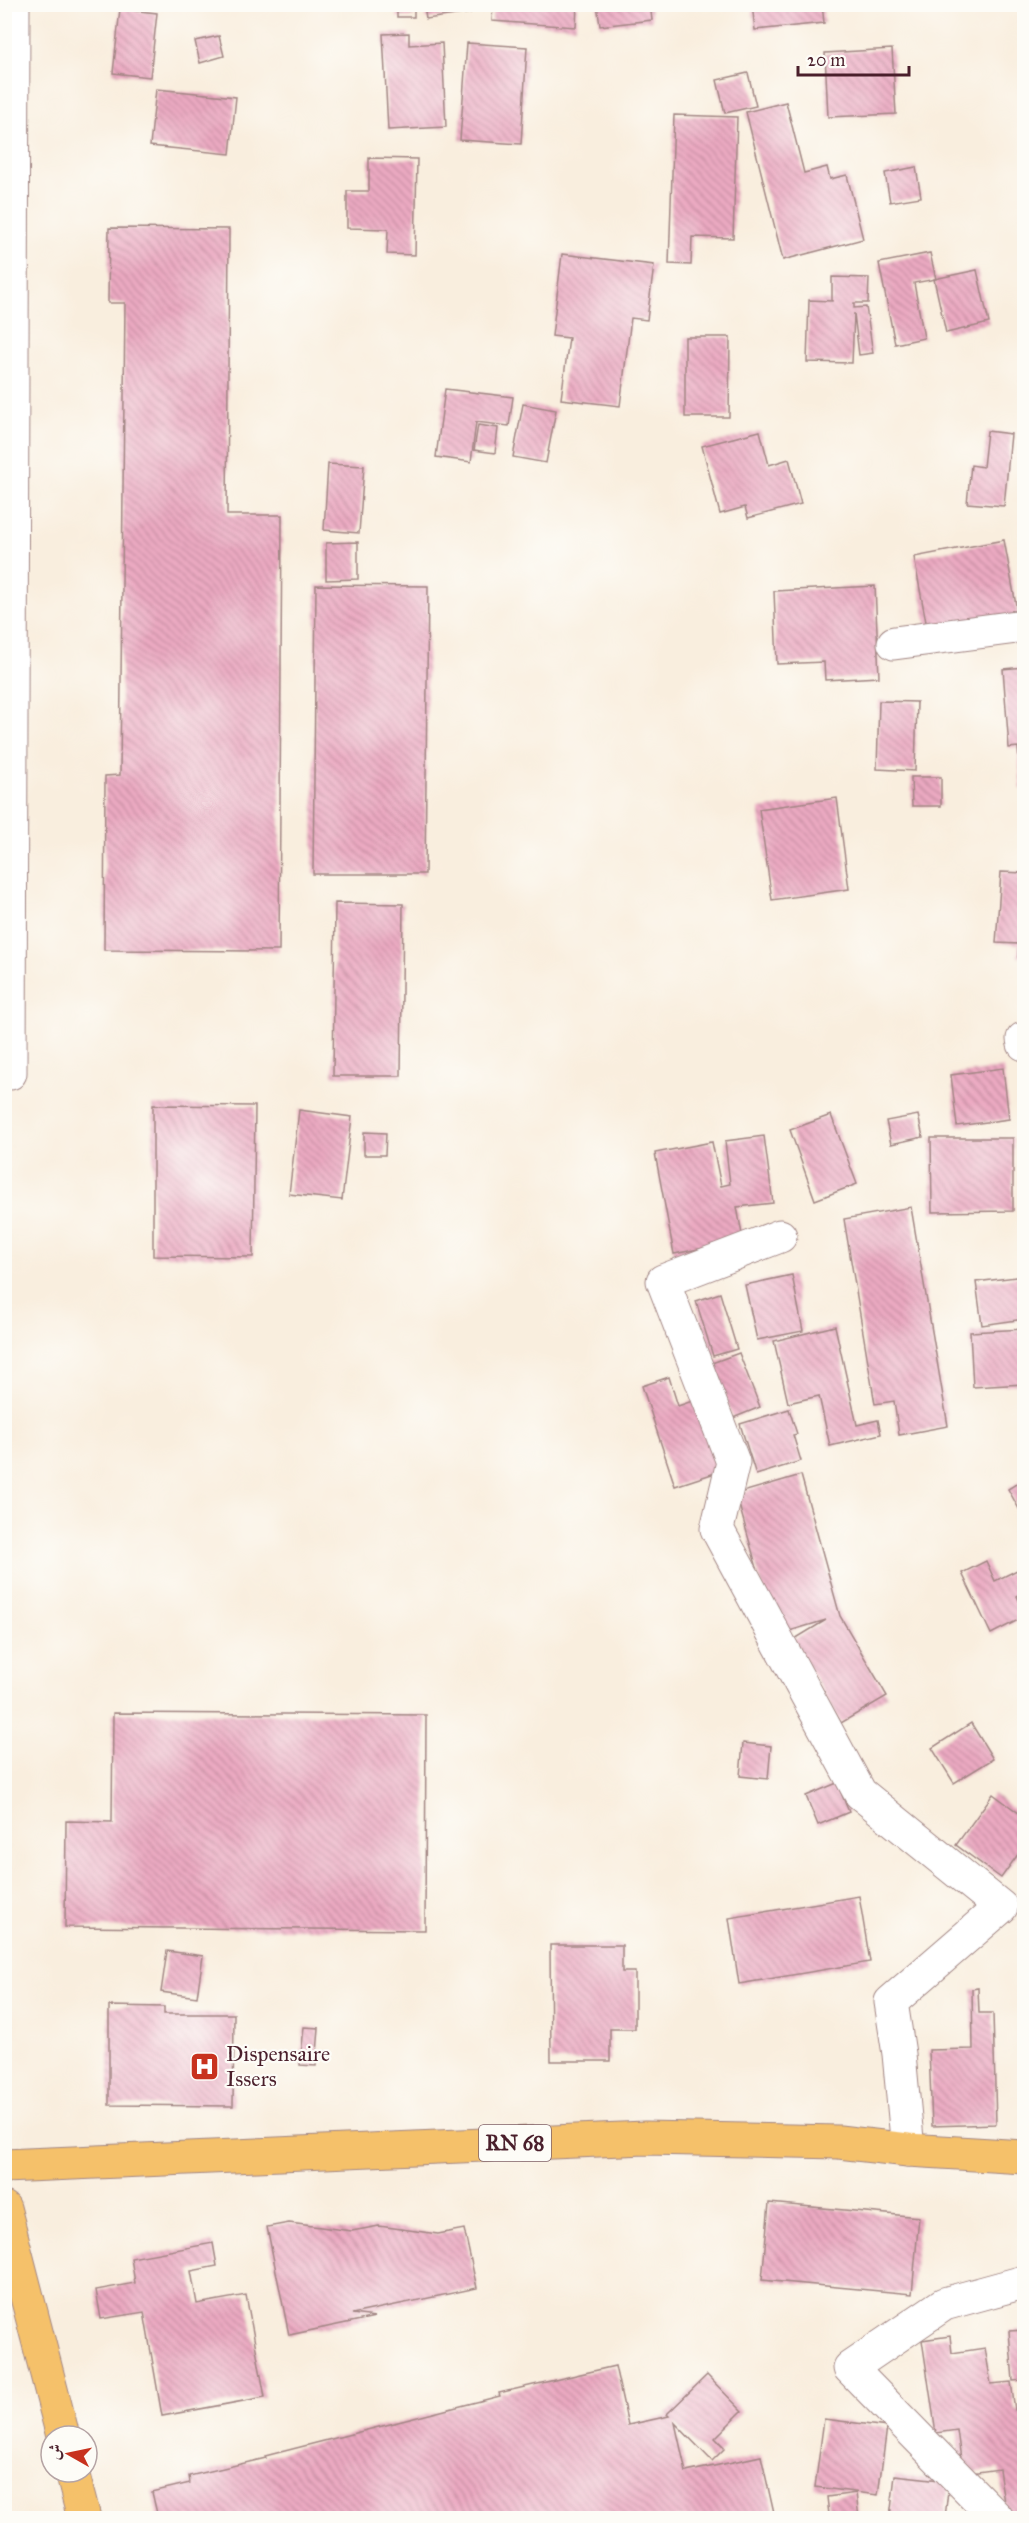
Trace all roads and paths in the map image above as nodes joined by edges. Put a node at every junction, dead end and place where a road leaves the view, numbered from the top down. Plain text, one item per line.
1 (13, 4) edge
2 (1024, 626) edge
3 (894, 643) dead end
4 (10, 1073) dead end
5 (780, 1236) dead end
6 (908, 2150) junction
7 (1024, 2157) edge
8 (4, 2166) edge
9 (4, 2208) edge
10 (1024, 2282) edge
11 (60, 2424) edge
12 (75, 2484) edge
13 (84, 2518) edge
14 (997, 2518) edge

1 - 4 street
2 - 3 street
5 - 6 street
6 - 7 main road, RN 68
6 - 8 main road, RN 68
9 - 11 main road
10 - 14 street
12 - 13 main road

